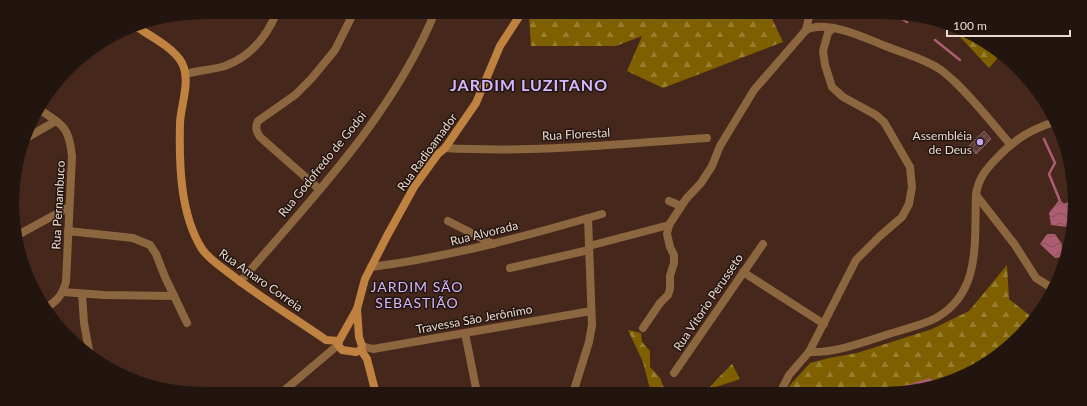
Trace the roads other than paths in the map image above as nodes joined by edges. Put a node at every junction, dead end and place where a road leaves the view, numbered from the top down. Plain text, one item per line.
1 (274, 19) edge
2 (350, 19) edge
3 (432, 19) edge
4 (517, 19) edge
5 (808, 19) edge
6 (833, 28) junction
7 (141, 30) edge
8 (806, 30) junction
9 (186, 74) junction
10 (43, 112) edge
11 (56, 121) junction
12 (1050, 124) edge
13 (32, 134) edge
14 (707, 138) dead end
15 (1010, 144) junction
16 (445, 148) junction
17 (320, 189) junction
18 (976, 195) junction
19 (669, 201) dead end
20 (681, 206) junction
21 (69, 207) junction
22 (602, 214) dead end
23 (588, 218) junction
24 (448, 221) dead end
25 (669, 225) junction
26 (68, 231) junction
27 (22, 233) edge
28 (493, 244) junction
29 (762, 244) dead end
30 (589, 248) junction
31 (371, 267) junction
32 (510, 268) dead end
33 (743, 272) junction
34 (240, 282) junction
35 (1048, 286) edge
36 (63, 292) junction
37 (82, 294) junction
38 (174, 296) junction
39 (50, 305) edge
40 (356, 309) junction
41 (591, 310) junction
42 (187, 323) dead end
43 (824, 324) junction
44 (643, 328) dead end
45 (465, 333) junction
46 (359, 337) junction
47 (339, 341) junction
48 (88, 347) edge
49 (361, 348) junction
50 (809, 352) junction
51 (674, 373) dead end
52 (288, 387) edge
53 (374, 387) edge
54 (475, 387) edge
55 (575, 387) edge
56 (783, 387) edge

1 - 9 street
2 - 17 street
3 - 17 street, Rua Godofredo de Godoi
4 - 16 street, Rua Radioamador
5 - 8 street
6 - 8 street
6 - 15 street
6 - 43 street
7 - 9 street
8 - 20 street
9 - 34 street, Rua Amaro Correia
10 - 11 street, Rua Pernambuco
11 - 13 street
11 - 21 street, Rua Pernambuco
12 - 15 street
14 - 16 street, Rua Florestal
15 - 18 street
16 - 31 street, Rua Radioamador
17 - 34 street, Rua Godofredo de Godoi
18 - 35 street
18 - 50 street
19 - 20 street
20 - 25 street
21 - 26 street, Rua Pernambuco
21 - 27 street
22 - 23 street, Rua Alvorada
23 - 28 street, Rua Alvorada
23 - 30 street
24 - 28 street
25 - 30 street
25 - 44 street
26 - 36 street, Rua Pernambuco
26 - 38 street
28 - 31 street, Rua Alvorada
29 - 33 street, Rua Vitorio Perusseto
30 - 32 street
30 - 41 street
31 - 40 street, Rua Radioamador
33 - 43 street
33 - 51 street, Rua Vitorio Perusseto
34 - 47 street, Rua Amaro Correia
36 - 37 street
36 - 39 street
37 - 38 street
37 - 48 street
38 - 42 street
40 - 46 street, Rua Radioamador
40 - 47 street, Rua Radioamador
41 - 45 street, Travessa São Jerônimo
41 - 55 street
43 - 50 street
45 - 49 street, Travessa São Jerônimo
45 - 54 street
46 - 47 street
46 - 49 street
47 - 49 street
47 - 52 street
49 - 53 street
50 - 56 street

